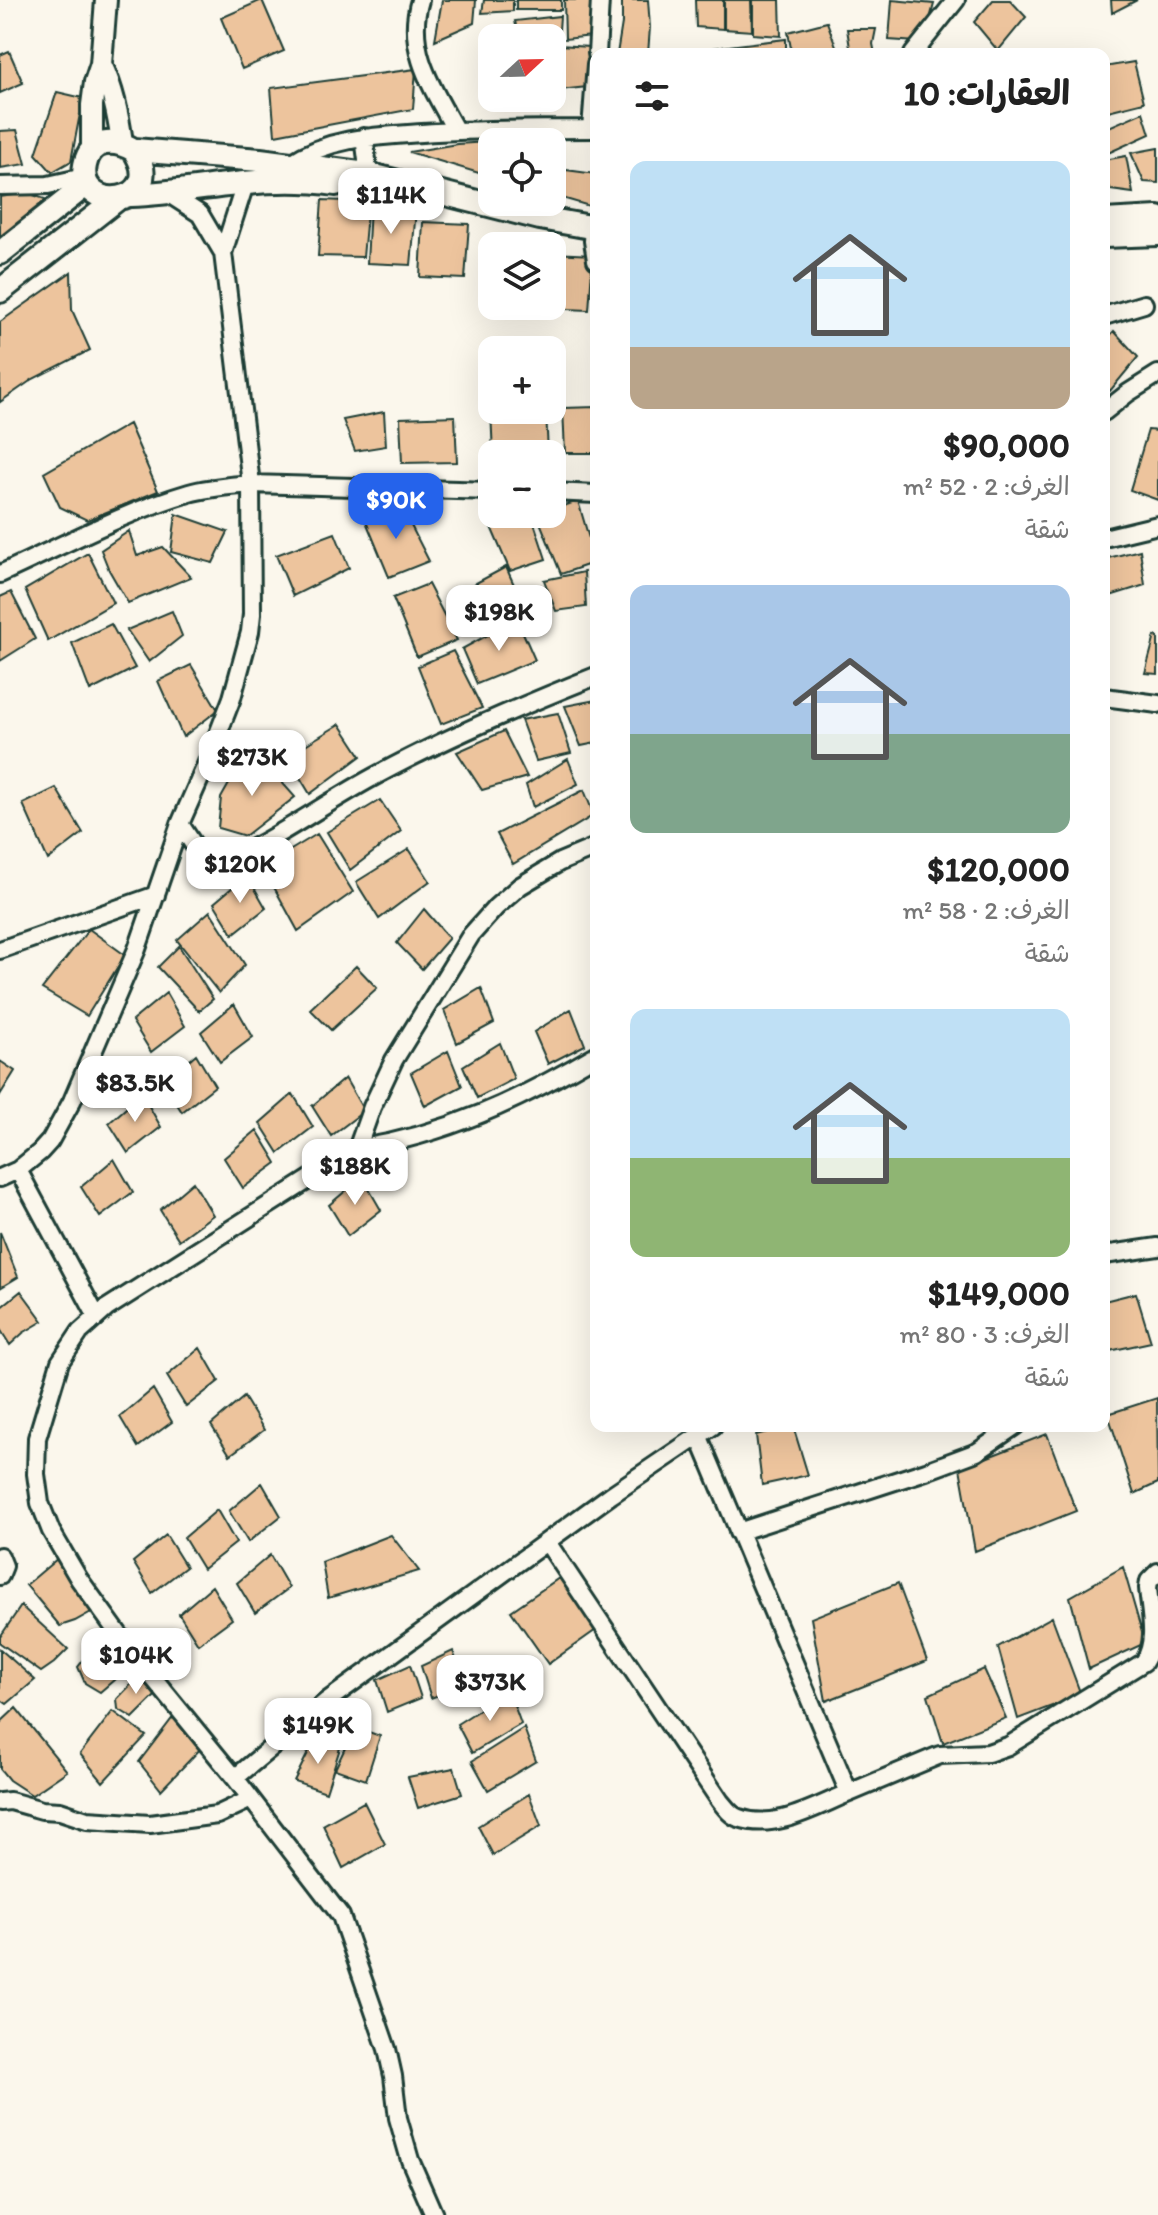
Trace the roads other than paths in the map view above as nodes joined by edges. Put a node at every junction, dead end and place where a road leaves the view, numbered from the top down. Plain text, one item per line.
1 (106, 0) edge
2 (420, 0) edge
3 (600, 0) edge
4 (956, 0) edge
5 (597, 48) edge
6 (918, 48) edge
7 (101, 64) junction
8 (590, 129) edge
9 (456, 131) junction
10 (364, 137) junction
11 (128, 146) junction
12 (92, 150) junction
13 (290, 171) junction
14 (86, 180) junction
15 (246, 181) junction
16 (367, 181) junction
17 (0, 186) edge
18 (169, 194) junction
19 (124, 198) junction
20 (1158, 218) edge
21 (1110, 221) edge
22 (1158, 234) edge
23 (1110, 236) edge
24 (590, 237) edge
25 (0, 253) edge
26 (223, 253) junction
27 (0, 291) edge
28 (1144, 304) dead end
29 (1110, 314) edge
30 (1158, 374) edge
31 (1110, 407) edge
32 (251, 484) junction
33 (478, 491) edge
34 (566, 493) edge
35 (590, 494) edge
36 (1158, 525) edge
37 (1110, 537) edge
38 (0, 574) edge
39 (590, 679) edge
40 (1110, 698) edge
41 (1158, 704) edge
42 (180, 824) junction
43 (590, 850) edge
44 (156, 895) junction
45 (0, 950) edge
46 (590, 1058) edge
47 (357, 1149) junction
48 (18, 1170) junction
49 (0, 1178) edge
50 (1158, 1247) edge
51 (1110, 1254) edge
52 (97, 1317) junction
53 (705, 1432) edge
54 (1007, 1432) edge
55 (699, 1437) junction
56 (738, 1532) junction
57 (547, 1542) junction
58 (0, 1556) edge
59 (1158, 1572) edge
60 (0, 1576) edge
61 (235, 1778) junction
62 (849, 1793) junction
63 (251, 1799) junction
64 (0, 1802) edge
65 (434, 2215) edge

1 - 7 street
2 - 9 street
3 - 5 street
4 - 6 street
7 - 11 street
7 - 12 street
8 - 9 street
9 - 10 street
10 - 13 street
10 - 16 street
11 - 12 main road
11 - 13 main road
11 - 19 main road
12 - 14 main road
13 - 15 main road
13 - 16 main road
14 - 17 street
14 - 19 main road
14 - 25 main road
15 - 18 main road
15 - 26 street
16 - 24 main road
18 - 19 main road
18 - 26 street
19 - 27 main road
20 - 21 main road
22 - 23 main road
26 - 32 street
28 - 29 street
30 - 31 street
32 - 33 street
32 - 38 street
32 - 42 street
34 - 35 street
36 - 37 street
39 - 42 street
40 - 41 street
42 - 44 street
43 - 47 street
44 - 45 street
44 - 48 street
46 - 47 street
47 - 52 street
48 - 49 street
48 - 52 street
50 - 51 street
52 - 61 street
53 - 55 street
54 - 56 street
55 - 56 street
55 - 57 street
56 - 62 street
57 - 61 street
57 - 62 street
58 - 60 street
59 - 62 street
61 - 63 street
63 - 64 street
63 - 65 street

